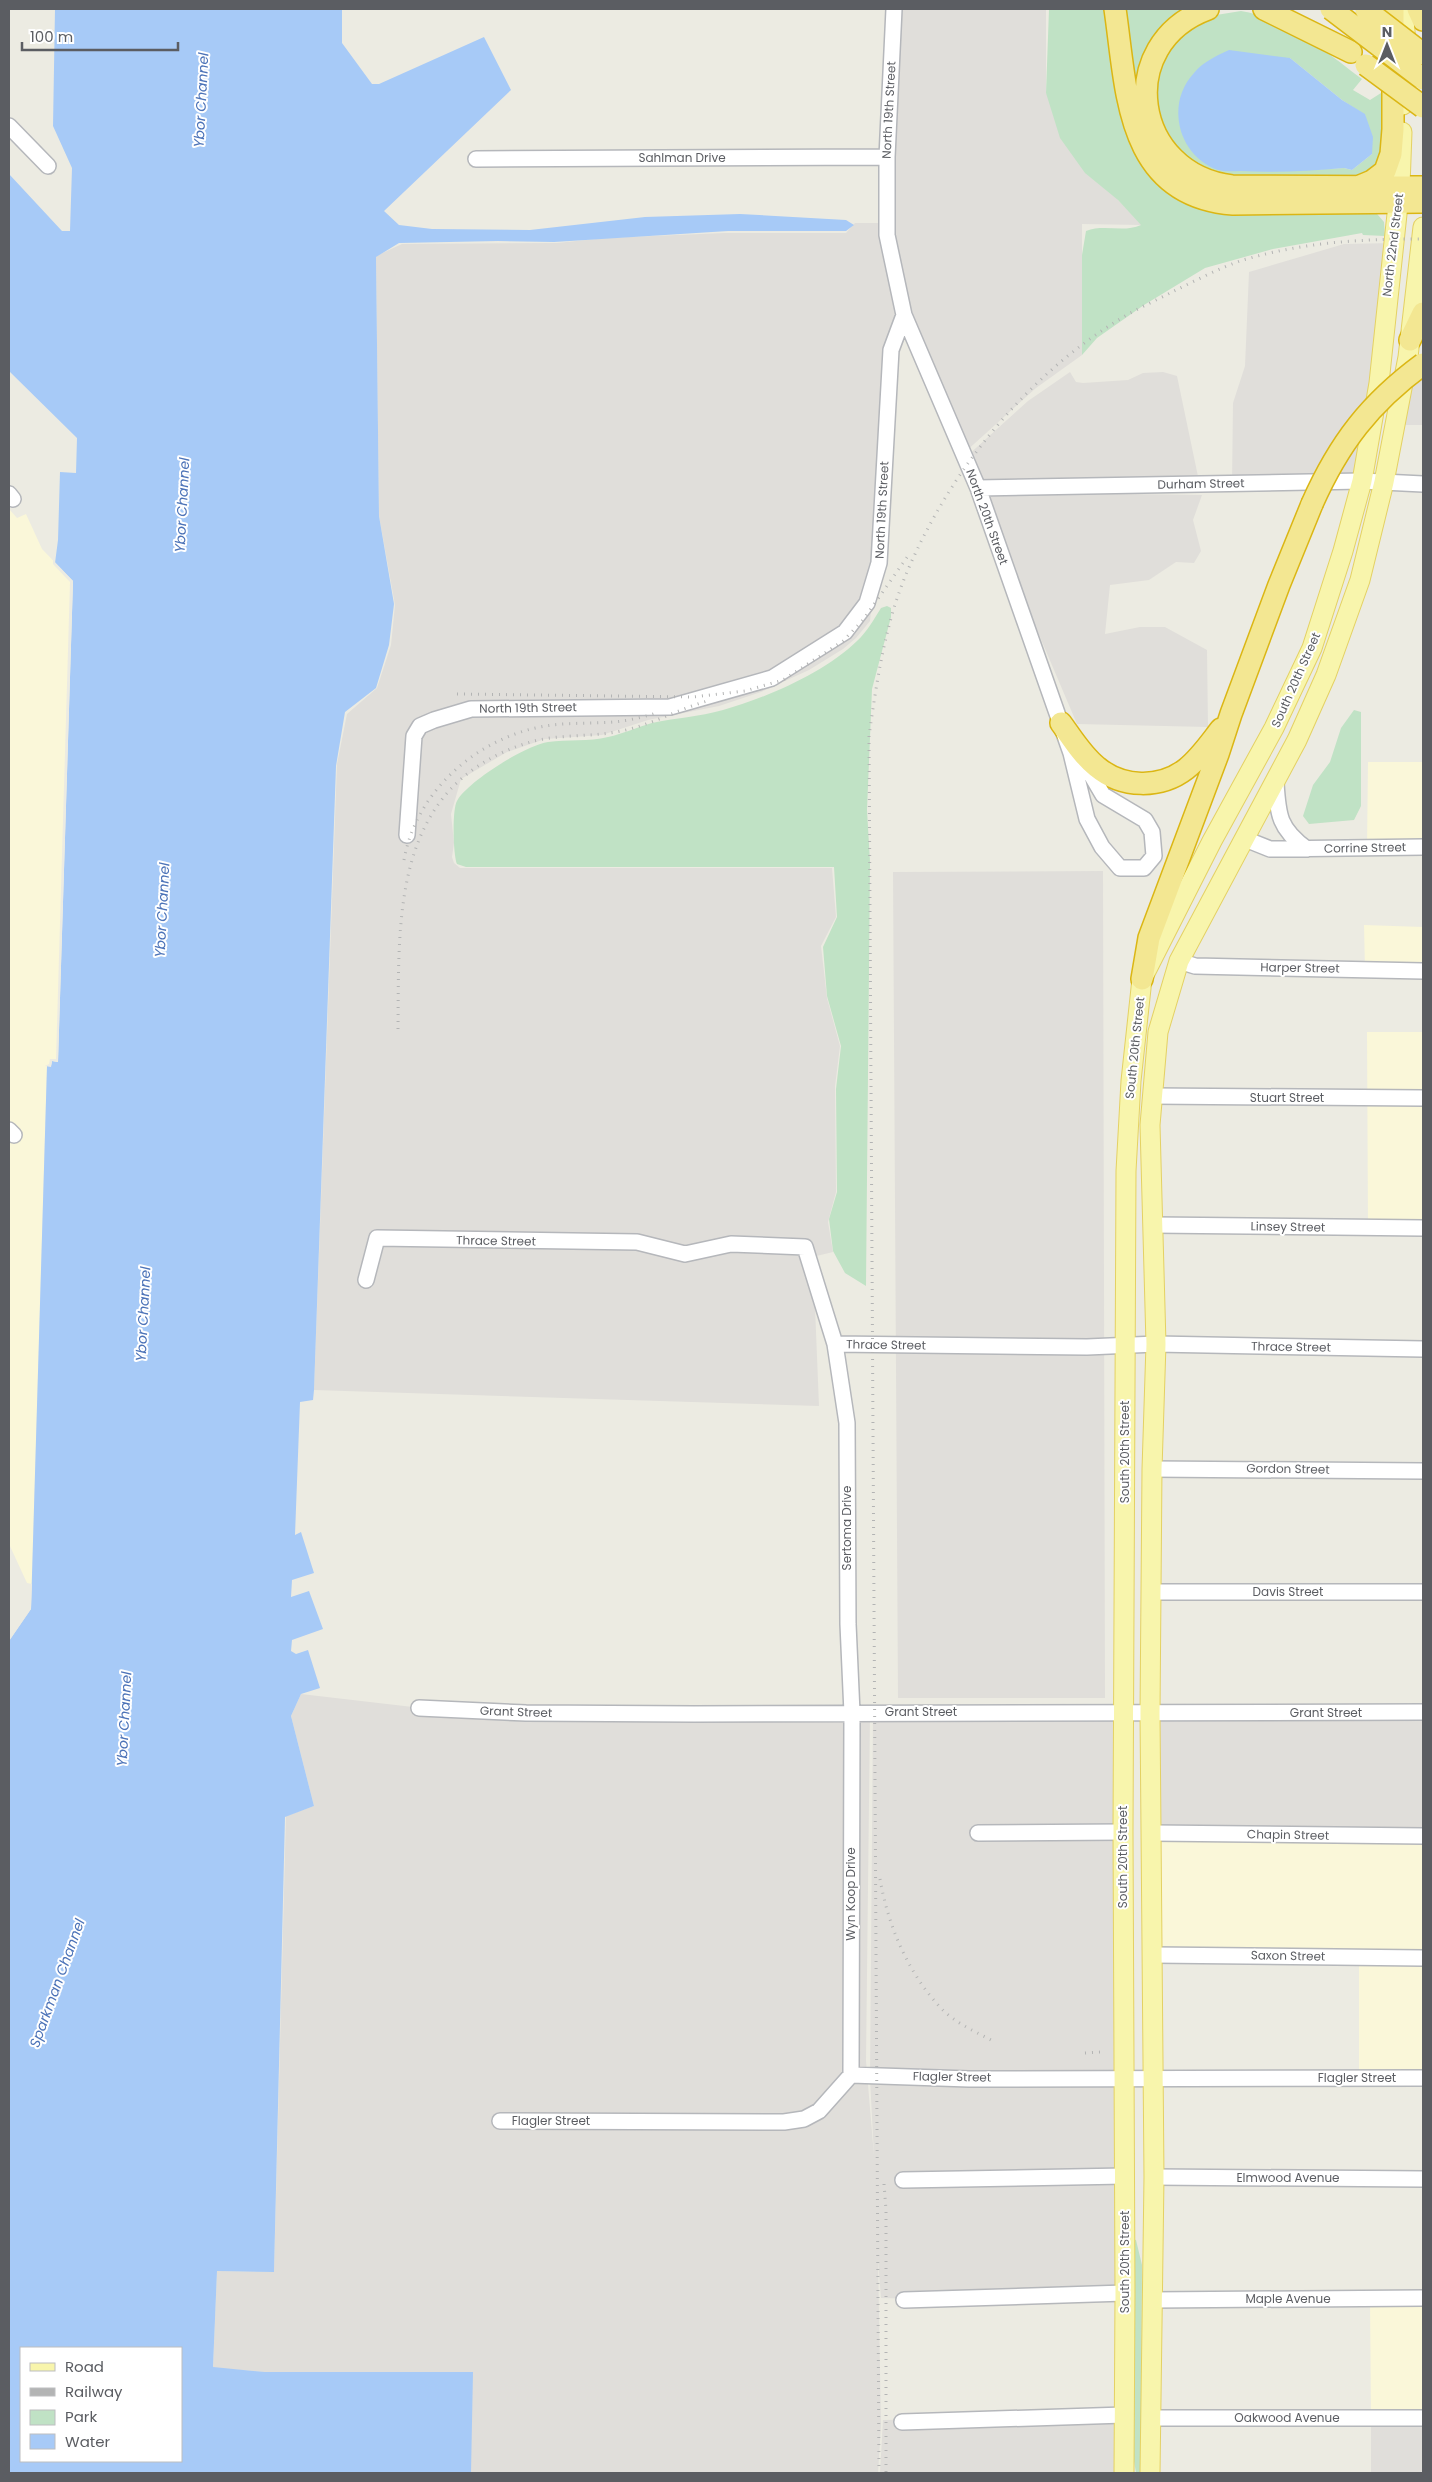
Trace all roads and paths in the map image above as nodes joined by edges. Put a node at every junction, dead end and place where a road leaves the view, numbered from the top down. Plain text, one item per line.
1 (894, 9) edge
2 (1115, 9) edge
3 (1208, 9) edge
4 (1264, 9) edge
5 (1298, 9) edge
6 (1331, 9) edge
7 (1365, 9) edge
8 (1393, 9) edge
9 (1403, 9) edge
10 (1418, 9) edge
11 (1423, 20) edge
12 (1423, 54) edge
13 (1359, 58) junction
14 (1423, 79) edge
15 (1423, 108) edge
16 (9, 126) edge
17 (887, 157) junction
18 (476, 159) dead end
19 (48, 166) dead end
20 (1360, 186) junction
21 (1423, 186) edge
22 (1399, 194) junction
23 (1423, 202) edge
24 (1423, 227) edge
25 (1423, 313) edge
26 (904, 315) junction
27 (1416, 355) edge
28 (1362, 481) junction
29 (1384, 482) junction
30 (1423, 484) edge
31 (978, 488) junction
32 (1308, 657) junction
33 (1230, 714) junction
34 (1061, 722) junction
35 (1276, 783) junction
36 (407, 835) dead end
37 (1245, 839) junction
38 (1423, 847) edge
39 (1307, 848) junction
40 (1179, 961) junction
41 (1423, 971) edge
42 (1142, 979) junction
43 (1152, 1096) junction
44 (1423, 1098) edge
45 (1150, 1125) junction
46 (1126, 1193) junction
47 (1154, 1226) junction
48 (1423, 1228) edge
49 (366, 1280) dead end
50 (834, 1344) junction
51 (1126, 1344) junction
52 (1156, 1344) junction
53 (1423, 1349) edge
54 (1152, 1469) junction
55 (1423, 1471) edge
56 (1152, 1592) junction
57 (1423, 1592) edge
58 (419, 1708) dead end
59 (1125, 1711) junction
60 (1423, 1712) edge
61 (852, 1713) junction
62 (1150, 1714) junction
63 (1123, 1832) junction
64 (978, 1833) dead end
65 (1153, 1833) junction
66 (1423, 1836) edge
67 (1154, 1955) junction
68 (1423, 1958) edge
69 (851, 2075) junction
70 (1125, 2077) junction
71 (1154, 2077) junction
72 (1423, 2078) edge
73 (500, 2121) dead end
74 (1125, 2176) junction
75 (1154, 2177) junction
76 (1423, 2179) edge
77 (904, 2180) dead end
78 (1125, 2294) junction
79 (1423, 2298) edge
80 (904, 2300) dead end
81 (1153, 2300) junction
82 (1124, 2415) junction
83 (1152, 2418) junction
84 (1423, 2418) edge
85 (902, 2422) dead end
86 (1124, 2473) edge
87 (1150, 2473) edge

1 - 17 street, North 19th Street
2 - 22 highway
3 - 20 highway
4 - 13 highway
5 - 13 highway
6 - 14 highway, bridge
7 - 12 highway, bridge
8 - 20 highway
9 - 22 main road, North 22nd Street
10 - 11 highway
13 - 15 highway, bridge
16 - 19 street
17 - 18 street, Sahlman Drive
17 - 26 street, North 19th Street
20 - 22 highway
21 - 22 highway
22 - 23 highway
22 - 28 main road, North 22nd Street
24 - 27 main road
25 - 27 highway
26 - 31 street, North 20th Street
26 - 36 street, North 19th Street
27 - 29 main road
27 - 33 highway, bridge
28 - 29 street, Durham Street
28 - 31 street, Durham Street
28 - 32 main road, South 20th Street
29 - 30 street, Durham Street
29 - 35 main road, South 20th Street
31 - 34 street, North 20th Street
32 - 37 main road
32 - 42 main road, South 20th Street
33 - 34 highway
33 - 42 highway
34 - 34 street, North 20th Street
35 - 37 main road, South 20th Street
35 - 39 street, Corrine Street
37 - 39 street, Corrine Street
37 - 40 main road, South 20th Street
38 - 39 street, Corrine Street
40 - 41 street, Harper Street
40 - 43 main road, South 20th Street
42 - 46 main road, South 20th Street
43 - 44 street, Stuart Street
43 - 45 main road, South 20th Street
45 - 46 main road
45 - 47 main road, South 20th Street
46 - 51 main road, South 20th Street
47 - 48 street, Linsey Street
47 - 52 main road, South 20th Street
49 - 50 street, Thrace Street
50 - 51 street, Thrace Street
50 - 61 street, Sertoma Drive
51 - 52 street, Thrace Street
51 - 59 main road, South 20th Street
52 - 53 street, Thrace Street
52 - 54 main road, South 20th Street
54 - 55 street, Gordon Street
54 - 56 main road, South 20th Street
56 - 57 street, Davis Street
56 - 62 main road, South 20th Street
58 - 61 street, Grant Street
59 - 61 street, Grant Street
59 - 62 street, Grant Street
59 - 63 main road, South 20th Street
60 - 62 street, Grant Street
61 - 69 street, Wyn Koop Drive
62 - 65 main road, South 20th Street
63 - 64 street
63 - 70 main road, South 20th Street
65 - 66 street, Chapin Street
65 - 67 main road, South 20th Street
67 - 68 street, Saxon Street
67 - 71 main road, South 20th Street
69 - 70 street, Flagler Street
69 - 73 street, Flagler Street
70 - 71 street, Flagler Street
70 - 74 main road, South 20th Street
71 - 72 street, Flagler Street
71 - 75 main road, South 20th Street
74 - 77 street
74 - 78 main road, South 20th Street
75 - 76 street, Elmwood Avenue
75 - 81 main road, South 20th Street
78 - 80 street
78 - 82 main road, South 20th Street
79 - 81 street, Maple Avenue
81 - 83 main road, South 20th Street
82 - 85 street
82 - 86 main road, South 20th Street
83 - 84 street, Oakwood Avenue
83 - 87 main road, South 20th Street

